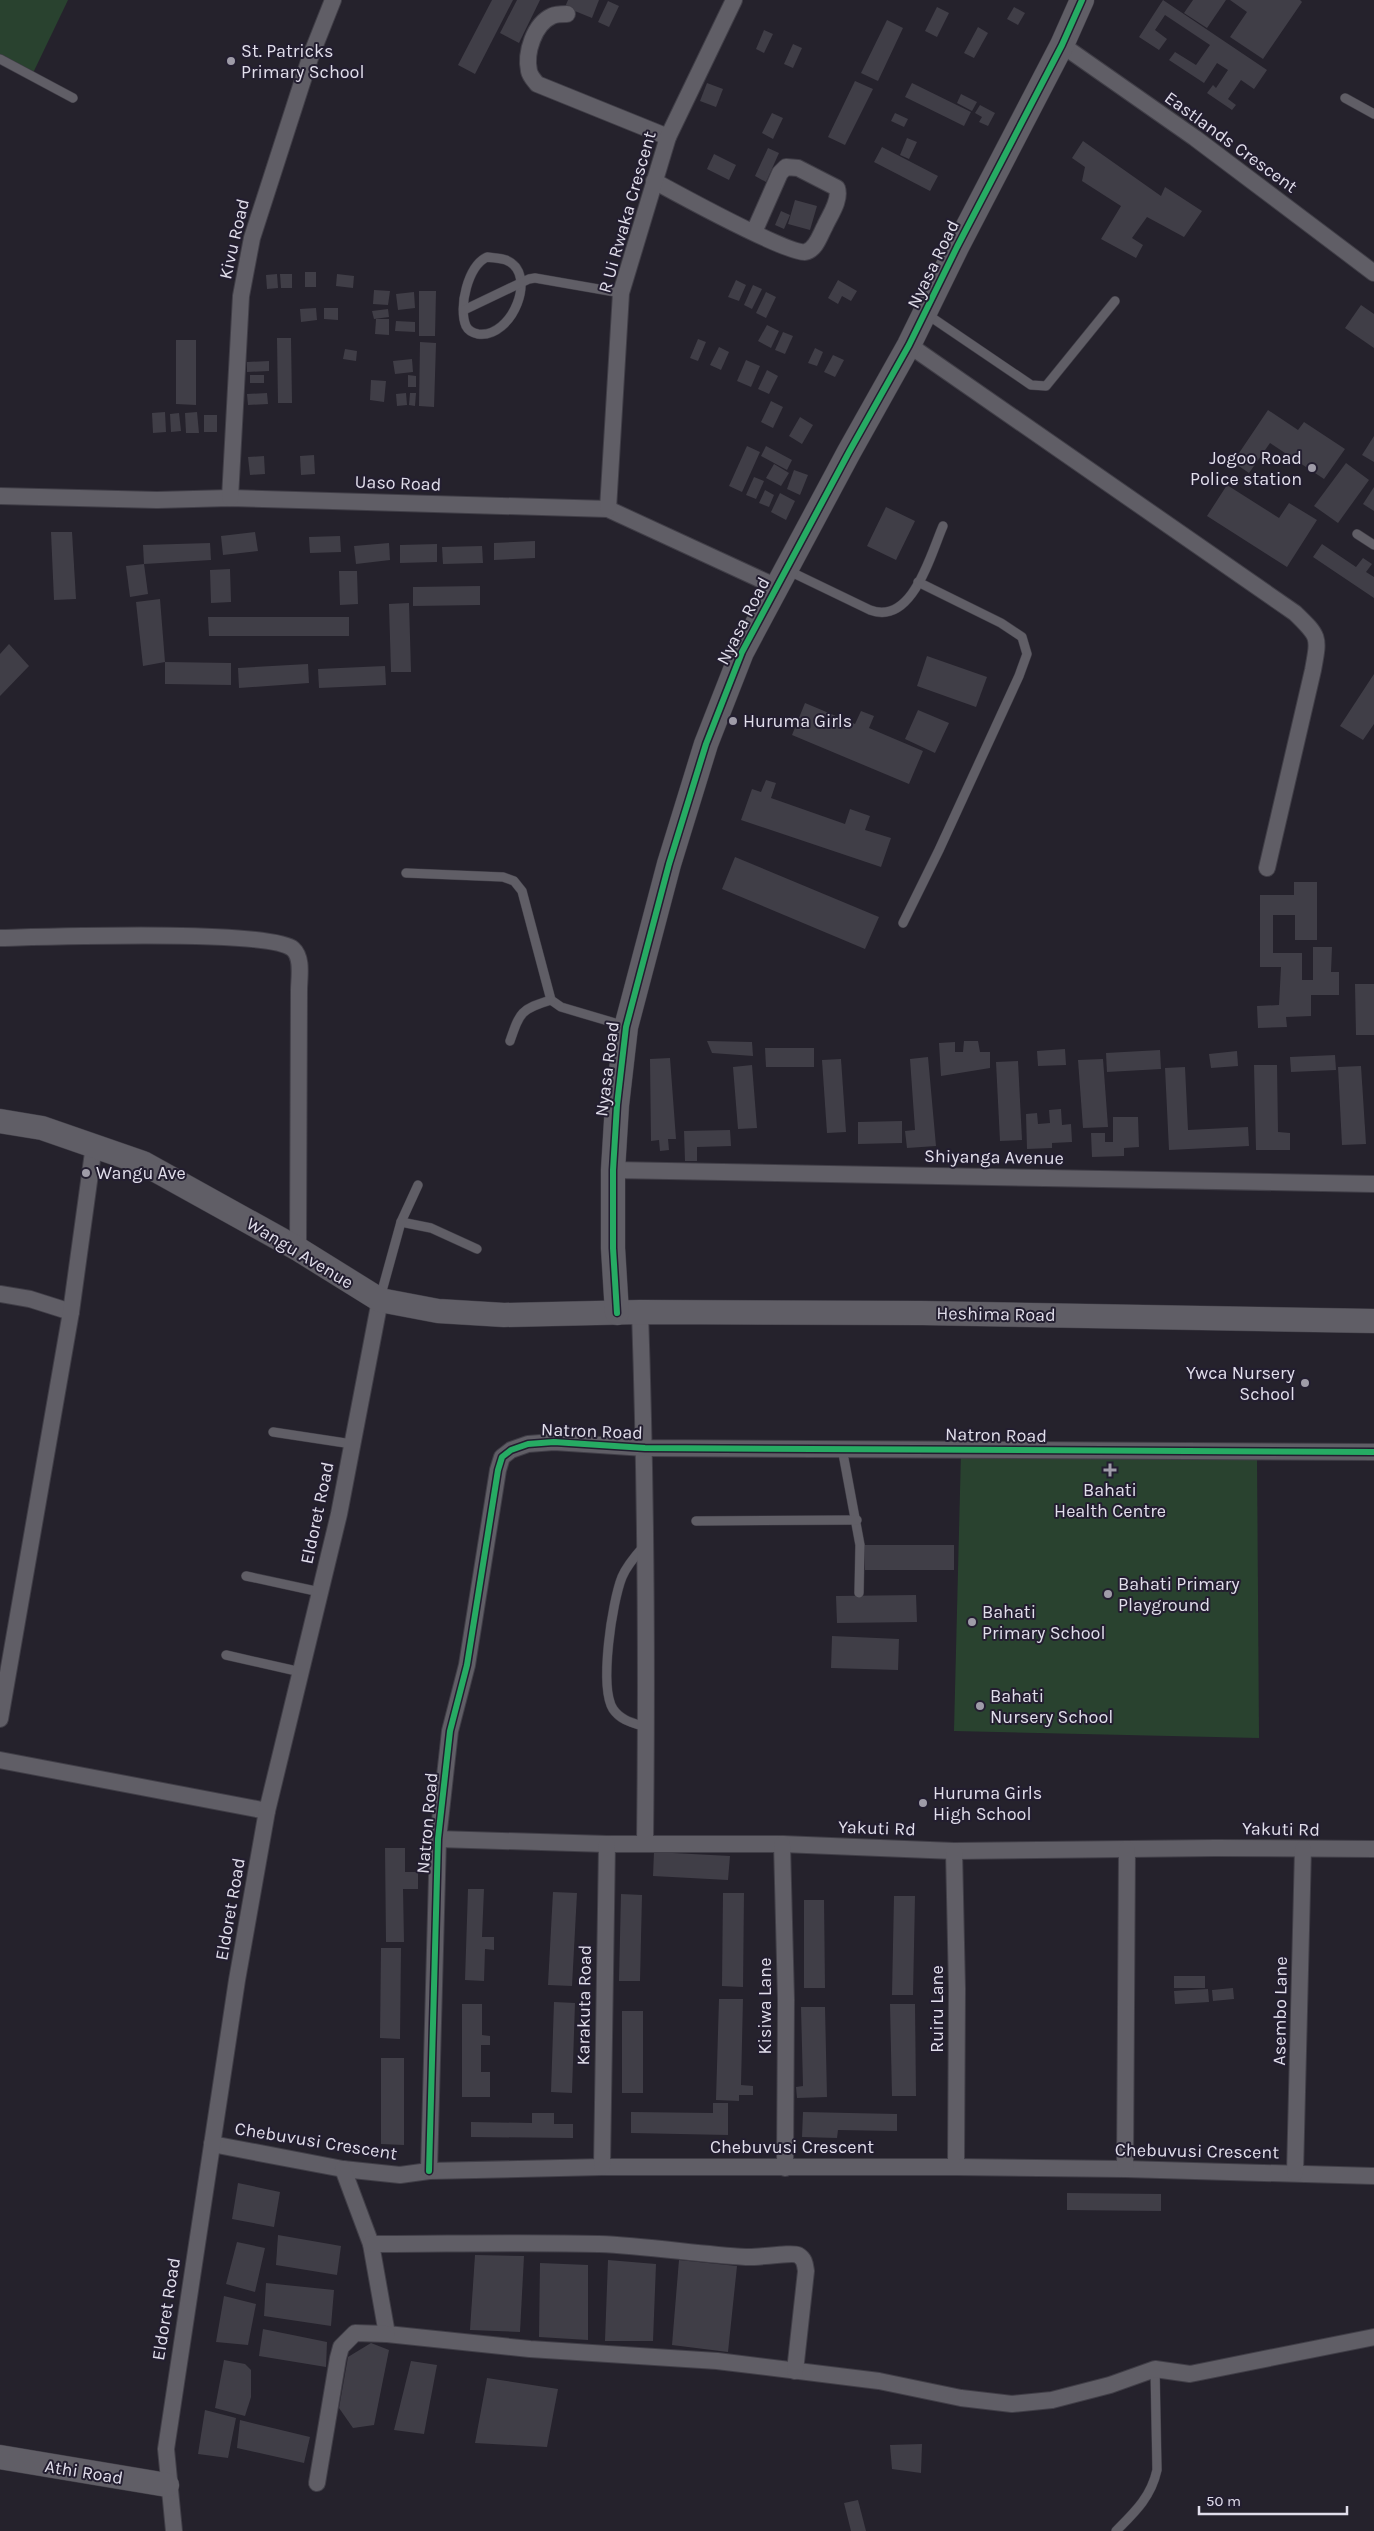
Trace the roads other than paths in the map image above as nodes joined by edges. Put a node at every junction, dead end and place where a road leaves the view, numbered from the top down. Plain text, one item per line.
1 (333, 0) edge
2 (734, 0) edge
3 (1082, 0) edge
4 (567, 14) dead end
5 (1062, 45) junction
6 (0, 59) edge
7 (73, 98) dead end
8 (1345, 98) dead end
9 (1374, 114) edge
10 (668, 137) junction
11 (654, 182) junction
12 (754, 232) junction
13 (1372, 266) edge
14 (522, 282) junction
15 (621, 293) junction
16 (1115, 301) dead end
17 (464, 310) junction
18 (925, 313) junction
19 (909, 345) junction
20 (0, 496) edge
21 (230, 498) junction
22 (608, 508) junction
23 (943, 526) dead end
24 (1357, 534) dead end
25 (1374, 545) edge
26 (782, 578) junction
27 (918, 582) junction
28 (1267, 868) dead end
29 (406, 873) dead end
30 (903, 922) dead end
31 (0, 938) edge
32 (551, 1000) junction
33 (626, 1026) junction
34 (510, 1041) dead end
35 (0, 1121) edge
36 (94, 1145) junction
37 (614, 1170) junction
38 (1374, 1184) edge
39 (418, 1185) dead end
40 (401, 1222) junction
41 (298, 1250) junction
42 (477, 1250) dead end
43 (0, 1294) edge
44 (380, 1300) junction
45 (71, 1312) junction
46 (640, 1312) junction
47 (617, 1313) junction
48 (1374, 1321) edge
49 (273, 1432) dead end
50 (352, 1444) junction
51 (645, 1448) junction
52 (842, 1448) junction
53 (1374, 1452) edge
54 (857, 1520) junction
55 (696, 1521) dead end
56 (646, 1543) junction
57 (246, 1576) dead end
58 (320, 1592) junction
59 (859, 1593) dead end
60 (226, 1654) dead end
61 (301, 1672) junction
62 (0, 1719) edge
63 (646, 1727) junction
64 (0, 1760) edge
65 (267, 1811) junction
66 (438, 1839) junction
67 (607, 1844) junction
68 (645, 1844) junction
69 (782, 1844) junction
70 (1127, 1849) junction
71 (1303, 1849) junction
72 (1374, 1850) edge
73 (954, 1852) junction
74 (212, 2144) junction
75 (602, 2167) junction
76 (956, 2167) junction
77 (785, 2168) junction
78 (343, 2169) junction
79 (1125, 2169) junction
80 (429, 2171) junction
81 (1295, 2173) junction
82 (1374, 2176) edge
83 (371, 2244) junction
84 (387, 2334) junction
85 (1374, 2337) edge
86 (1155, 2369) junction
87 (795, 2370) junction
88 (0, 2457) edge
89 (317, 2482) dead end
90 (167, 2485) junction
91 (174, 2531) edge
92 (1116, 2531) edge

1 - 21 street, Kivu Road
2 - 10 street, R Ui Rwaka Crescent
3 - 5 street, Nyasa Road
4 - 10 street
5 - 13 street, Eastlands Crescent
5 - 18 street, Nyasa Road
6 - 7 lane
8 - 9 lane
10 - 11 street, R Ui Rwaka Crescent
11 - 12 street
11 - 15 street, R Ui Rwaka Crescent
12 - 12 street
14 - 15 lane
14 - 17 lane
14 - 17 lane
14 - 17 lane
15 - 22 street, R Ui Rwaka Crescent
16 - 18 lane
18 - 19 street, Nyasa Road
19 - 26 street, Nyasa Road
19 - 28 street
20 - 21 street, Uaso Road
21 - 22 street, Uaso Road
22 - 26 street, Uaso Road
23 - 27 lane
24 - 25 lane
26 - 27 lane
26 - 33 street, Nyasa Road
27 - 30 lane
29 - 32 lane
31 - 41 street
32 - 33 lane
32 - 34 lane
33 - 37 street, Nyasa Road
35 - 36 street, Wangu Avenue
36 - 41 street, Wangu Avenue
36 - 45 street
37 - 38 street, Shiyanga Avenue
37 - 47 street, Nyasa Road
39 - 40 lane
40 - 42 lane
40 - 44 lane
41 - 44 street, Wangu Avenue
43 - 45 street
44 - 47 street, Wangu Avenue
44 - 50 street, Eldoret Road
45 - 62 street
46 - 47 street, Heshima Road
46 - 48 street, Heshima Road
46 - 51 street
49 - 50 lane
50 - 58 street, Eldoret Road
51 - 52 street, Natron Road
51 - 56 street
51 - 66 street, Natron Road
52 - 53 street, Natron Road
52 - 54 lane
54 - 55 lane
54 - 59 lane
56 - 63 street
56 - 63 lane
57 - 58 lane
58 - 61 street, Eldoret Road
60 - 61 lane
61 - 65 street, Eldoret Road
63 - 68 street
64 - 65 street
65 - 74 street, Eldoret Road
66 - 67 street, Yakuti Rd
66 - 80 street, Natron Road
67 - 68 street, Yakuti Rd
67 - 75 street, Karakuta Road
68 - 69 street, Yakuti Rd
69 - 73 street, Yakuti Rd
69 - 77 street, Kisiwa Lane
70 - 71 street, Yakuti Rd
70 - 73 street, Yakuti Rd
70 - 79 street
71 - 72 street, Yakuti Rd
71 - 81 street, Asembo Lane
73 - 76 street, Ruiru Lane
74 - 78 street, Chebuvusi Crescent
74 - 90 street, Eldoret Road
75 - 77 street, Chebuvusi Crescent
75 - 80 street, Chebuvusi Crescent
76 - 77 street, Chebuvusi Crescent
76 - 79 street, Chebuvusi Crescent
78 - 80 street, Chebuvusi Crescent
78 - 83 street
79 - 81 street, Chebuvusi Crescent
81 - 82 street, Chebuvusi Crescent
83 - 84 street
83 - 87 street
84 - 87 street
84 - 89 street
85 - 86 street
86 - 87 street
86 - 92 lane
88 - 90 street, Athi Road
90 - 91 street, Eldoret Road

